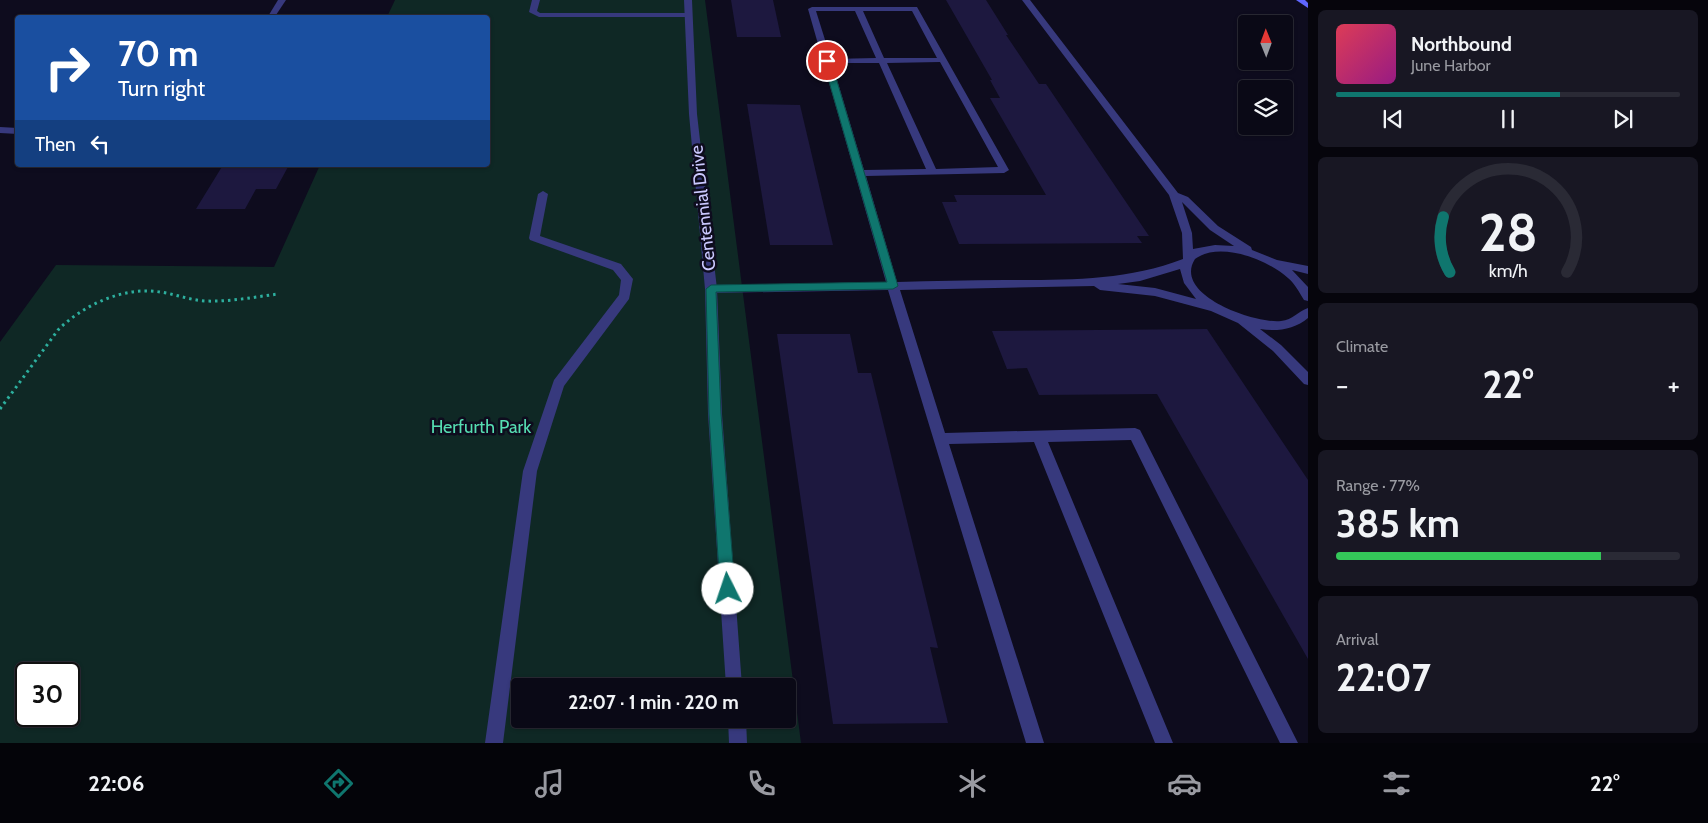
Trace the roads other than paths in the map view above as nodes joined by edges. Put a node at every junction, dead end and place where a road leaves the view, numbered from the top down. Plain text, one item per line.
1 (282, 0) edge
2 (536, 0) edge
3 (688, 0) edge
4 (1026, 0) edge
5 (1300, 0) edge
6 (1308, 6) edge
7 (858, 9) junction
8 (688, 14) junction
9 (272, 15) edge
10 (882, 60) junction
11 (942, 60) junction
12 (827, 61) junction
13 (0, 130) edge
14 (15, 131) edge
15 (932, 171) junction
16 (860, 173) junction
17 (543, 194) dead end
18 (1174, 195) junction
19 (1255, 255) junction
20 (1187, 260) junction
21 (1270, 261) junction
22 (1308, 270) edge
23 (1075, 282) junction
24 (893, 286) junction
25 (711, 289) junction
26 (1308, 297) edge
27 (1220, 310) junction
28 (1305, 315) edge
29 (1238, 319) junction
30 (1308, 331) edge
31 (1308, 380) edge
32 (1040, 437) junction
33 (940, 439) junction
34 (733, 678) edge
35 (737, 728) edge
36 (494, 743) edge
37 (738, 743) edge
38 (1035, 743) edge
39 (1164, 743) edge
40 (1289, 743) edge

1 - 9 street
2 - 8 street
3 - 8 street, Centennial Drive
4 - 18 street
5 - 6 main road
7 - 10 street
7 - 11 street
7 - 12 street
8 - 25 street, Centennial Drive
10 - 11 street
10 - 12 street
10 - 15 street
11 - 15 street
12 - 16 street
13 - 14 street
15 - 16 street
16 - 24 street
17 - 36 street
18 - 19 street
18 - 20 street
19 - 20 street
19 - 21 street
20 - 23 street
20 - 27 street
21 - 22 street
21 - 26 street
23 - 24 street
23 - 27 street
24 - 25 street
24 - 33 street
25 - 34 street, Centennial Drive
27 - 29 street
28 - 29 street
28 - 30 street
29 - 31 street
32 - 33 street
32 - 39 street
32 - 40 street
33 - 38 street
35 - 37 street

